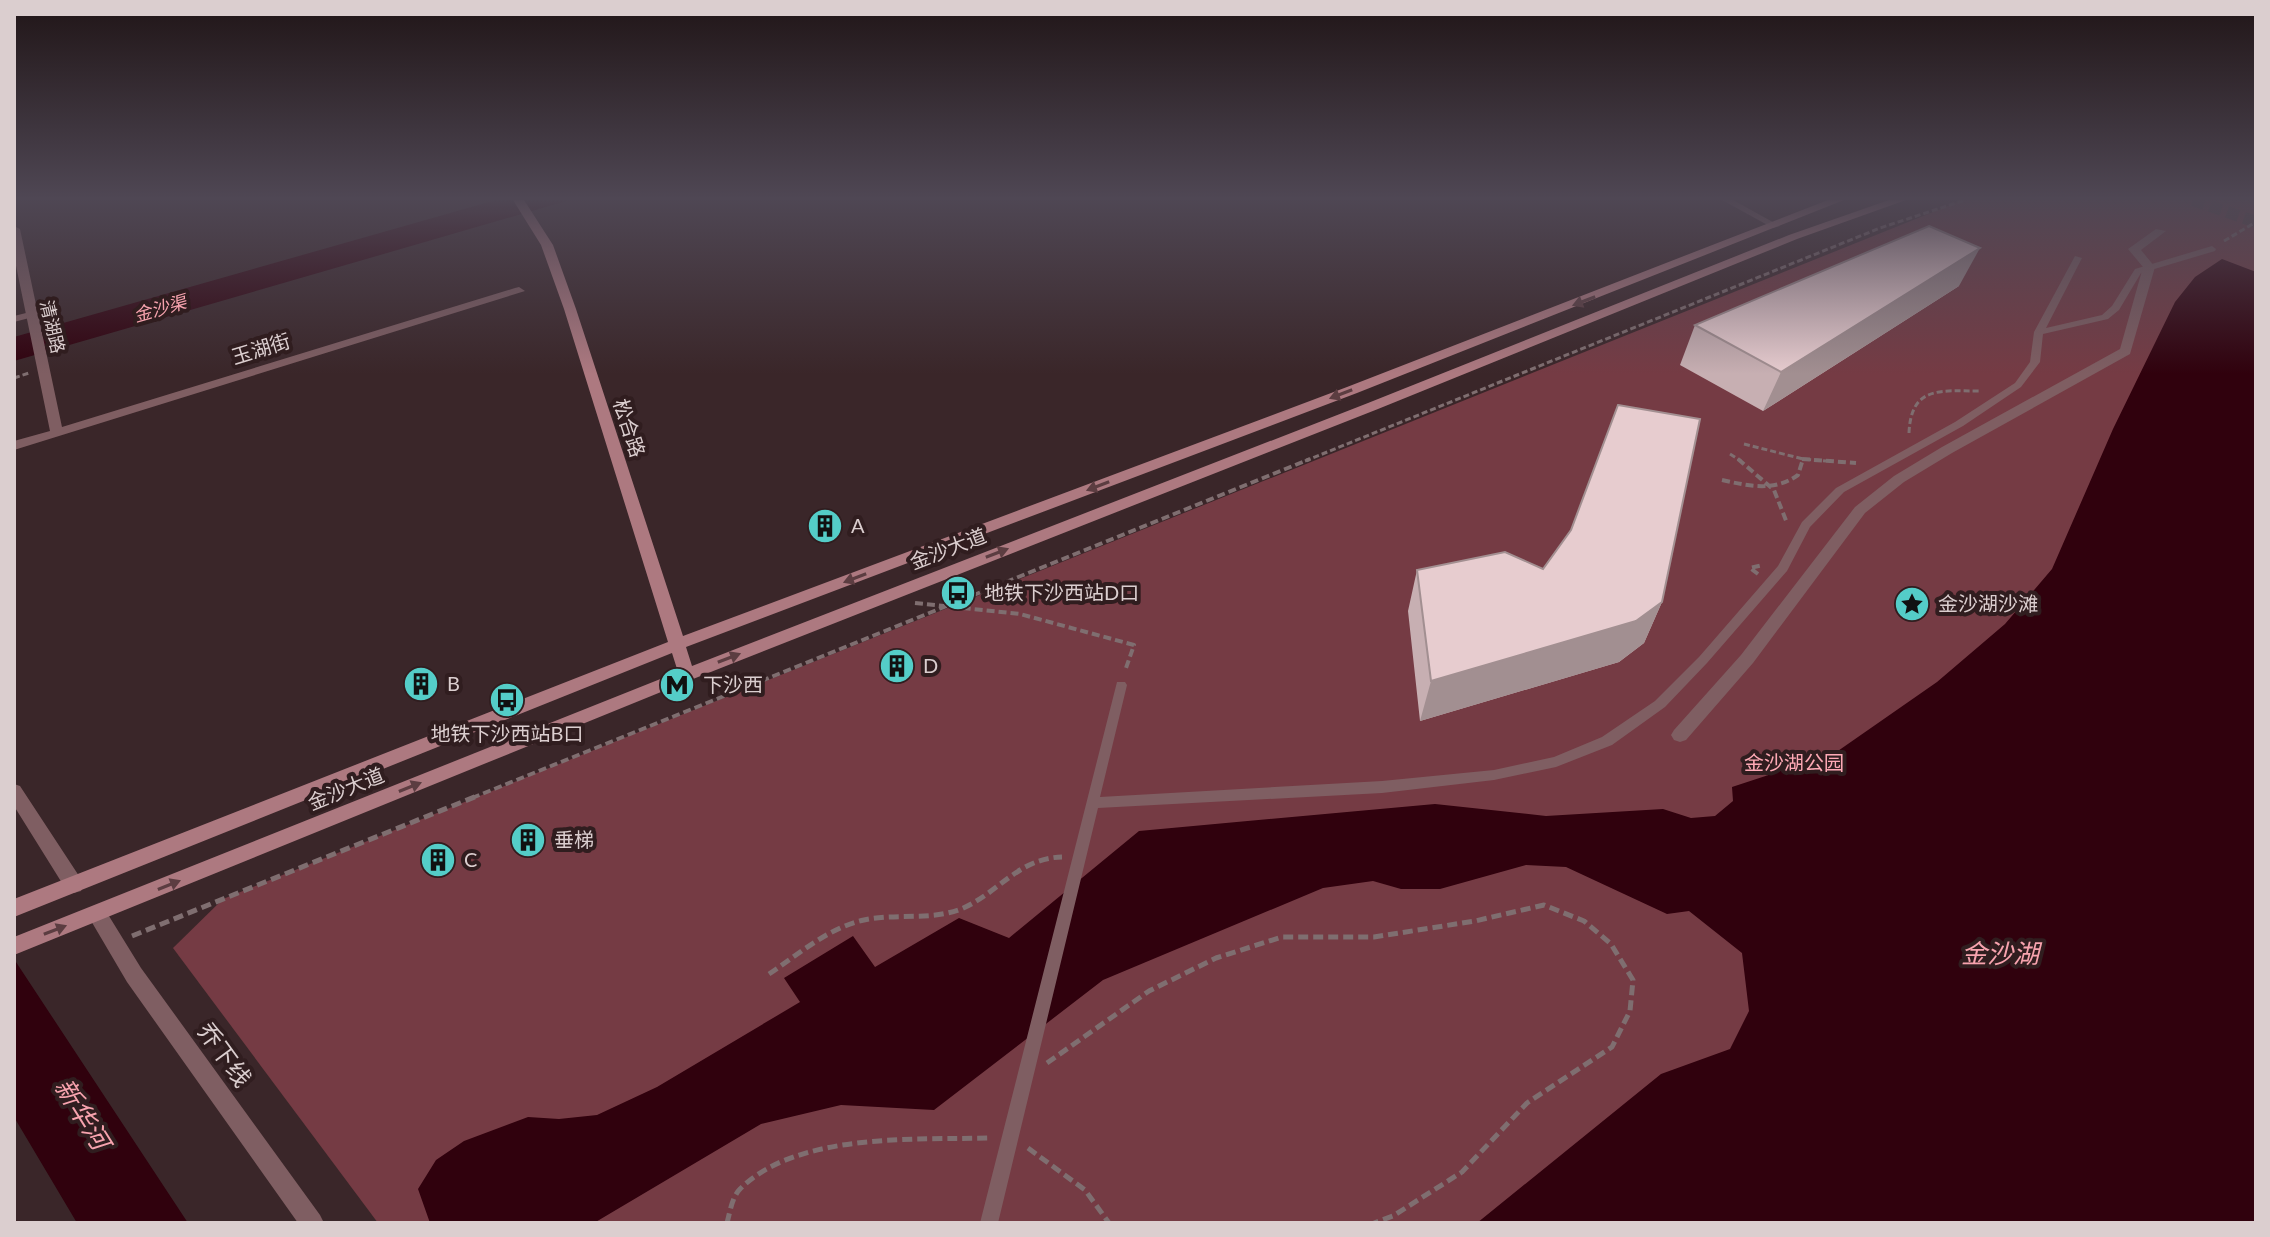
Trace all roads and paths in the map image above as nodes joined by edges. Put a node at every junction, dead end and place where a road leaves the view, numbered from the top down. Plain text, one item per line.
1 (19, 258) edge
2 (552, 258) edge
3 (1693, 258) edge
4 (1741, 258) edge
5 (1806, 258) edge
6 (2078, 258) dead end
7 (2141, 258) edge
8 (2181, 258) edge
9 (2149, 267) junction
10 (519, 291) dead end
11 (14, 319) edge
12 (31, 322) junction
13 (2039, 332) junction
14 (2003, 395) junction
15 (57, 433) junction
16 (1907, 439) dead end
17 (1744, 444) dead end
18 (14, 446) edge
19 (1730, 454) dead end
20 (1803, 459) junction
21 (1864, 462) dead end
22 (1722, 480) dead end
23 (1771, 486) junction
24 (1788, 526) dead end
25 (1774, 559) dead end
26 (1769, 583) junction
27 (883, 598) junction
28 (942, 607) junction
29 (676, 645) junction
30 (687, 675) junction
31 (1121, 685) joint
32 (1680, 735) dead end
33 (14, 791) edge
34 (1092, 803) junction
35 (1076, 858) junction
36 (74, 885) junction
37 (14, 908) edge
38 (97, 914) junction
39 (115, 943) junction
40 (14, 946) edge
41 (769, 974) dead end
42 (1026, 1078) junction
43 (1011, 1137) junction
44 (312, 1223) edge
45 (727, 1223) edge
46 (989, 1223) edge
47 (1109, 1223) edge
48 (1374, 1223) edge

1 - 12 street, 清湖路
2 - 29 main road, 松合路
3 -> 29 main road, 金沙大道
27 -> 4 main road, 金沙大道
5 - 28 path
6 - 13 lane
7 - 9 street
8 - 9 lane
9 - 13 lane
9 - 32 street
10 - 15 street, 玉湖街
11 - 12 lane
12 - 15 street, 清湖路
13 - 14 lane
14 - 16 path
14 - 26 lane
15 - 18 street, 玉湖街
17 - 20 path
19 - 23 path
20 - 21 path
20 - 23 path
22 - 23 path
23 - 24 path
25 - 26 path
26 - 34 lane
27 - 28 path
30 -> 27 main road, 金沙大道
28 - 31 path
28 - 39 path
29 - 30 main road, 松合路
29 - 36 main road, 金沙大道
38 -> 30 main road, 金沙大道
31 - 34 lane
33 - 36 street
34 - 35 lane
35 - 41 path
35 - 42 lane
36 - 37 main road, 金沙大道
38 - 39 street, 乔下线
40 -> 38 main road, 金沙大道
39 - 44 street, 乔下线
42 - 43 lane
42 - 48 path
43 - 45 path
43 - 46 lane
43 - 47 path

